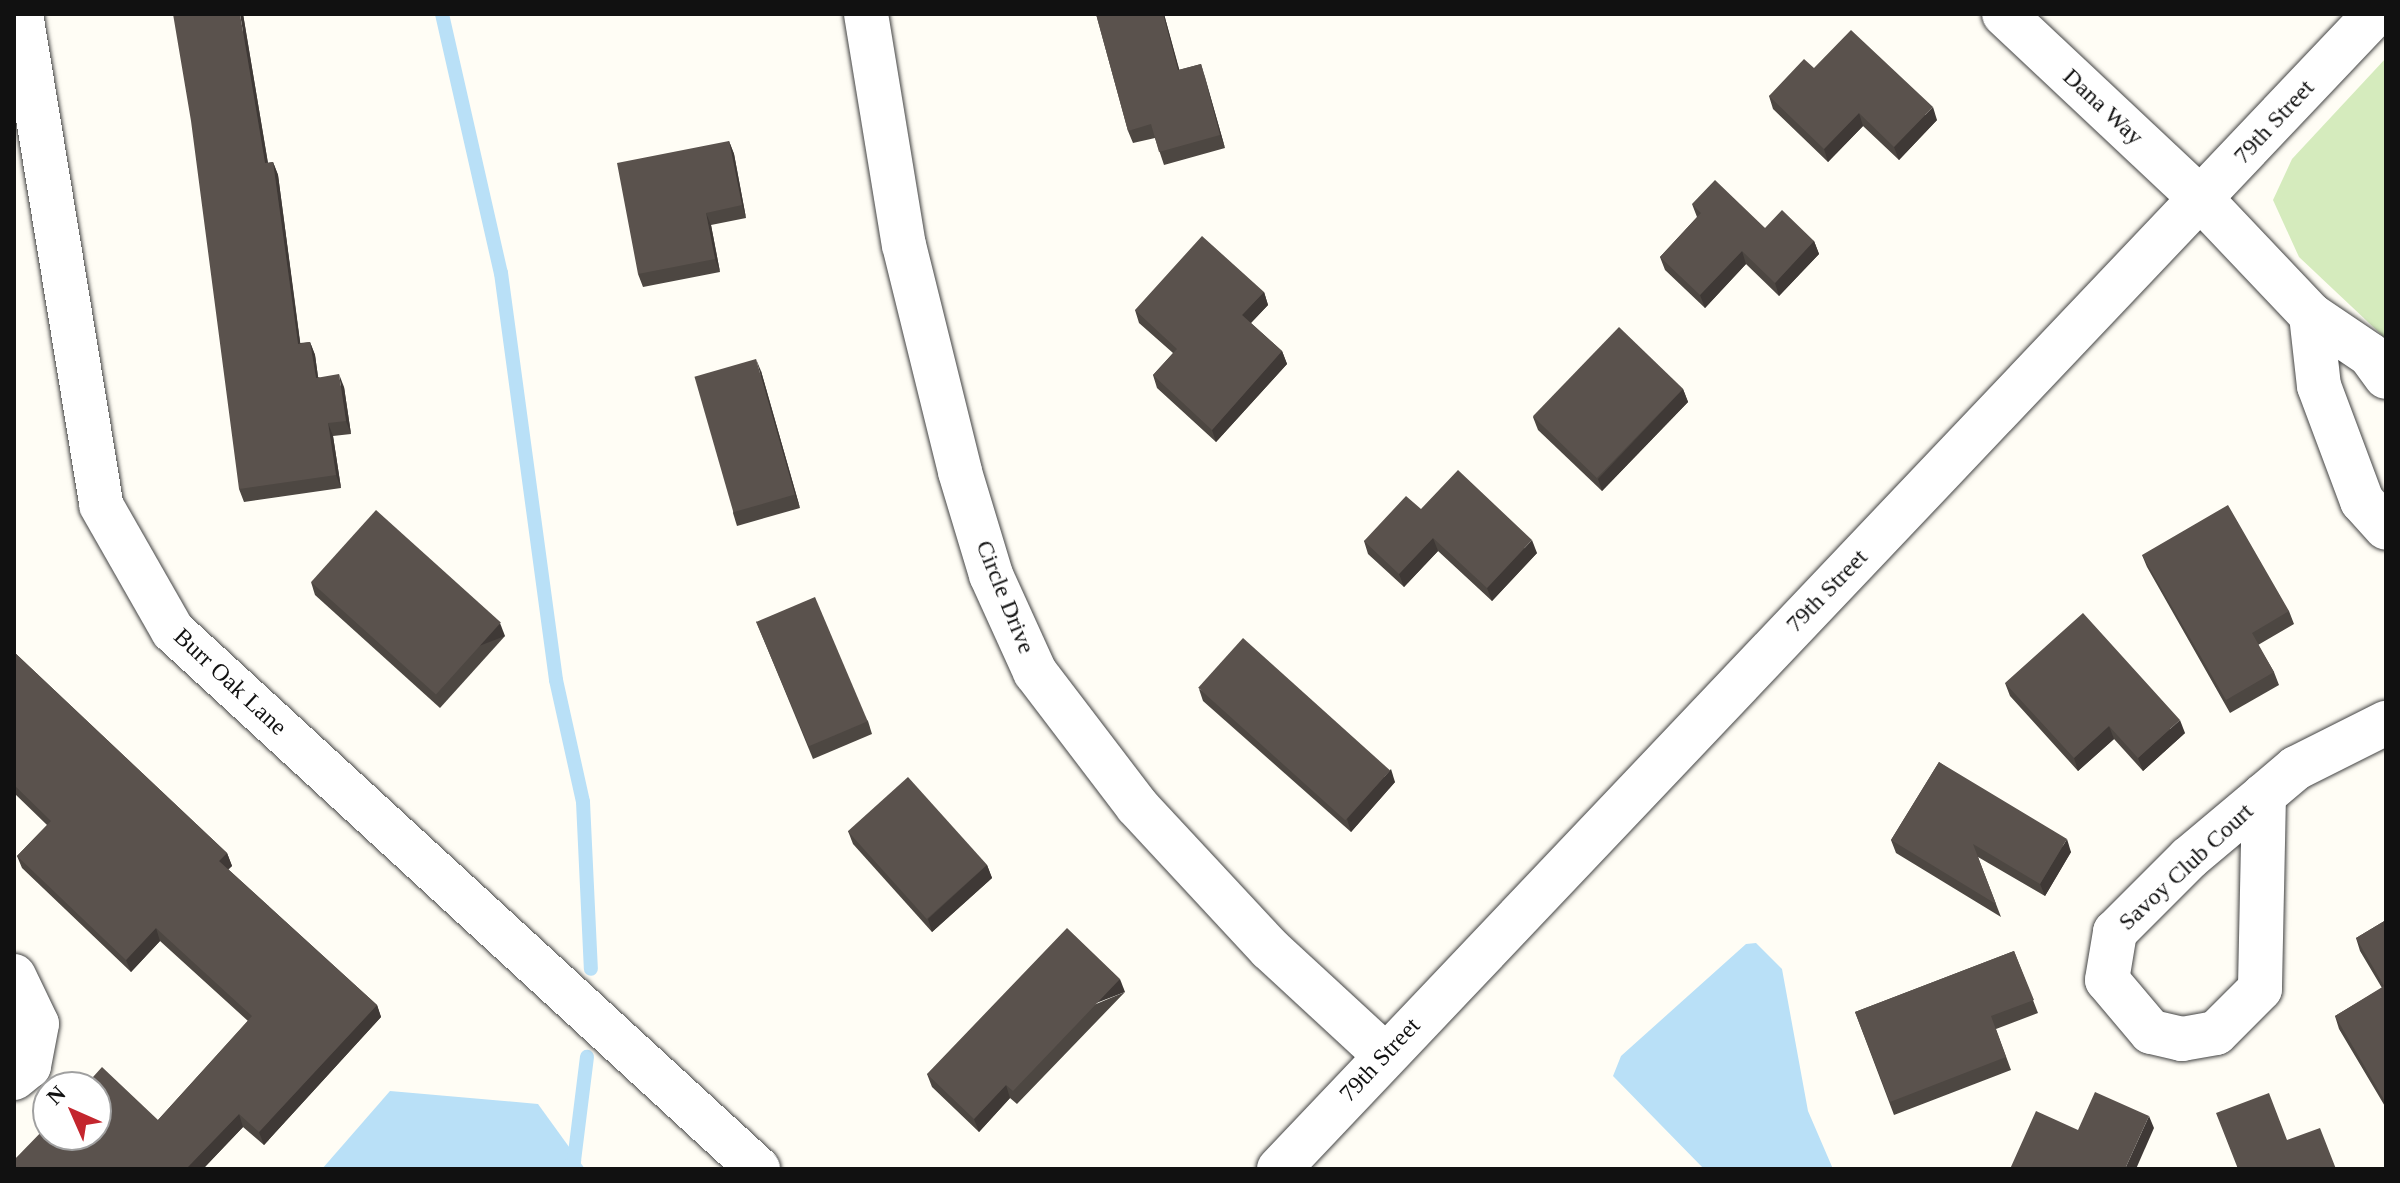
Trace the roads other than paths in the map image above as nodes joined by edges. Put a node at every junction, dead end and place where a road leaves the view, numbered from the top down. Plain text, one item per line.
1 (21, 14) edge
2 (866, 14) edge
3 (2004, 14) edge
4 (2375, 14) edge
5 (2201, 199) junction
6 (2311, 315) junction
7 (2386, 377) edge
8 (2386, 528) edge
9 (2386, 723) edge
10 (2264, 795) junction
11 (14, 976) edge
12 (1385, 1055) junction
13 (14, 1078) edge
14 (758, 1169) edge
15 (1279, 1169) edge

1 - 14 street, Burr Oak Lane
2 - 12 street, Circle Drive
3 - 5 street, Dana Way
4 - 5 street, 79th Street
5 - 6 street
5 - 12 street, 79th Street
6 - 7 street
6 - 8 street
9 - 10 street, Savoy Club Court
10 - 10 street, Savoy Club Court
11 - 13 street
12 - 15 street, 79th Street

